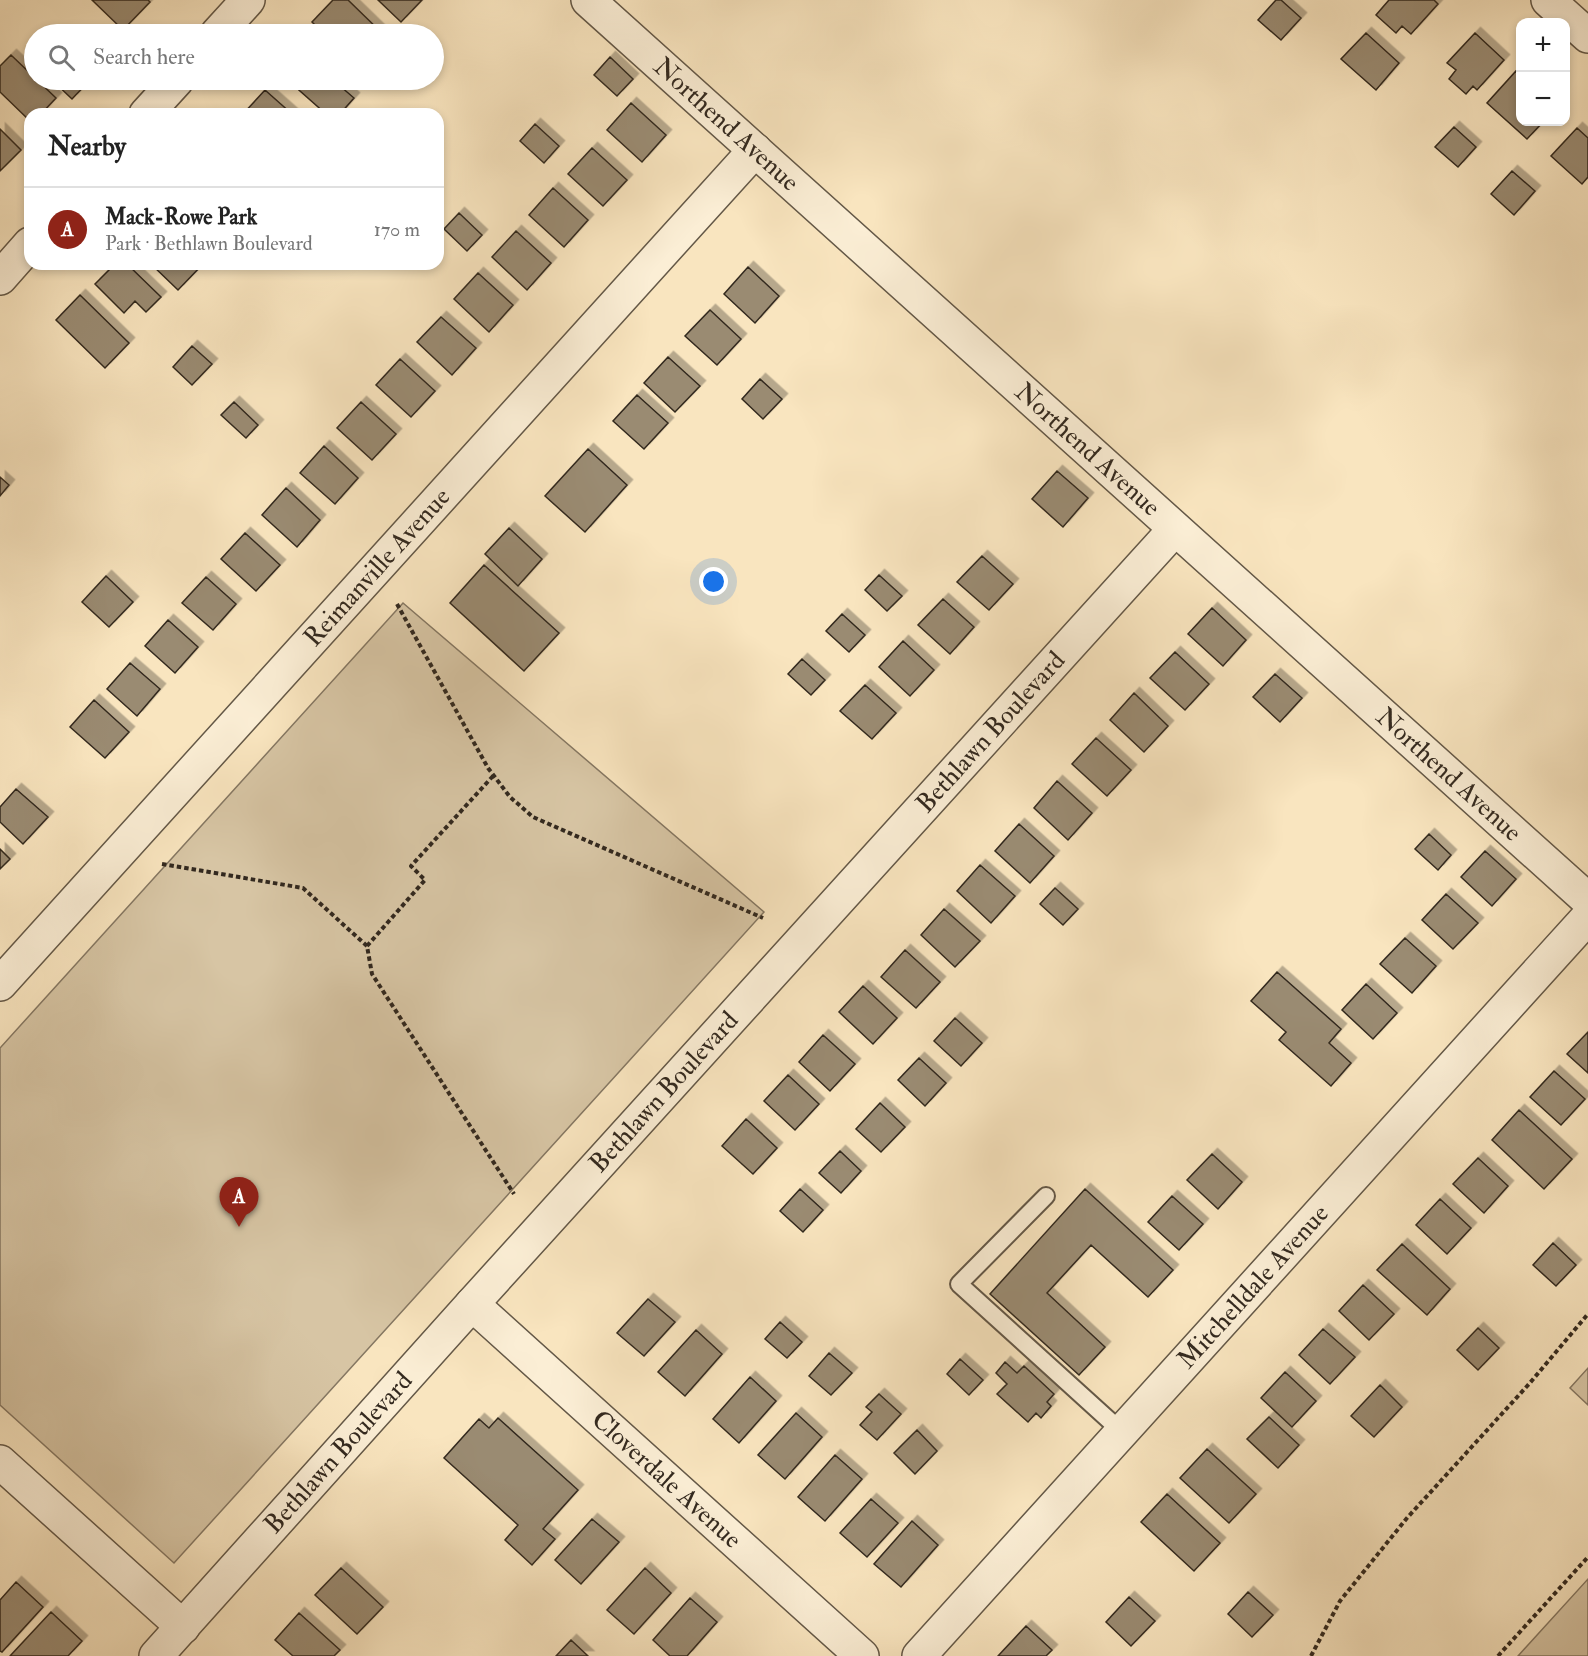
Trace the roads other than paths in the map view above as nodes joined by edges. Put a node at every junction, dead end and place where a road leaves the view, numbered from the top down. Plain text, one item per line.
1 (248, 0) edge
2 (588, 0) edge
3 (1548, 0) edge
4 (226, 24) edge
5 (1588, 36) edge
6 (168, 90) edge
7 (151, 108) edge
8 (754, 150) junction
9 (24, 251) edge
10 (0, 278) edge
11 (1175, 529) junction
12 (1588, 900) edge
13 (1588, 917) edge
14 (0, 984) edge
15 (1046, 1196) dead end
16 (472, 1304) junction
17 (1121, 1431) junction
18 (0, 1462) edge
19 (183, 1627) junction
20 (156, 1656) edge
21 (862, 1656) edge
22 (919, 1656) edge

1 - 4 street
2 - 8 street, Northend Avenue
3 - 5 street
6 - 7 street
8 - 11 street, Northend Avenue
8 - 14 street, Reimanville Avenue
9 - 10 street
11 - 12 street, Northend Avenue
11 - 16 street, Bethlawn Boulevard
13 - 17 street, Mitchelldale Avenue
15 - 17 lane
16 - 19 street, Bethlawn Boulevard
16 - 21 street, Cloverdale Avenue
17 - 22 street, Mitchelldale Avenue
18 - 19 street
19 - 20 street, Bethlawn Boulevard

